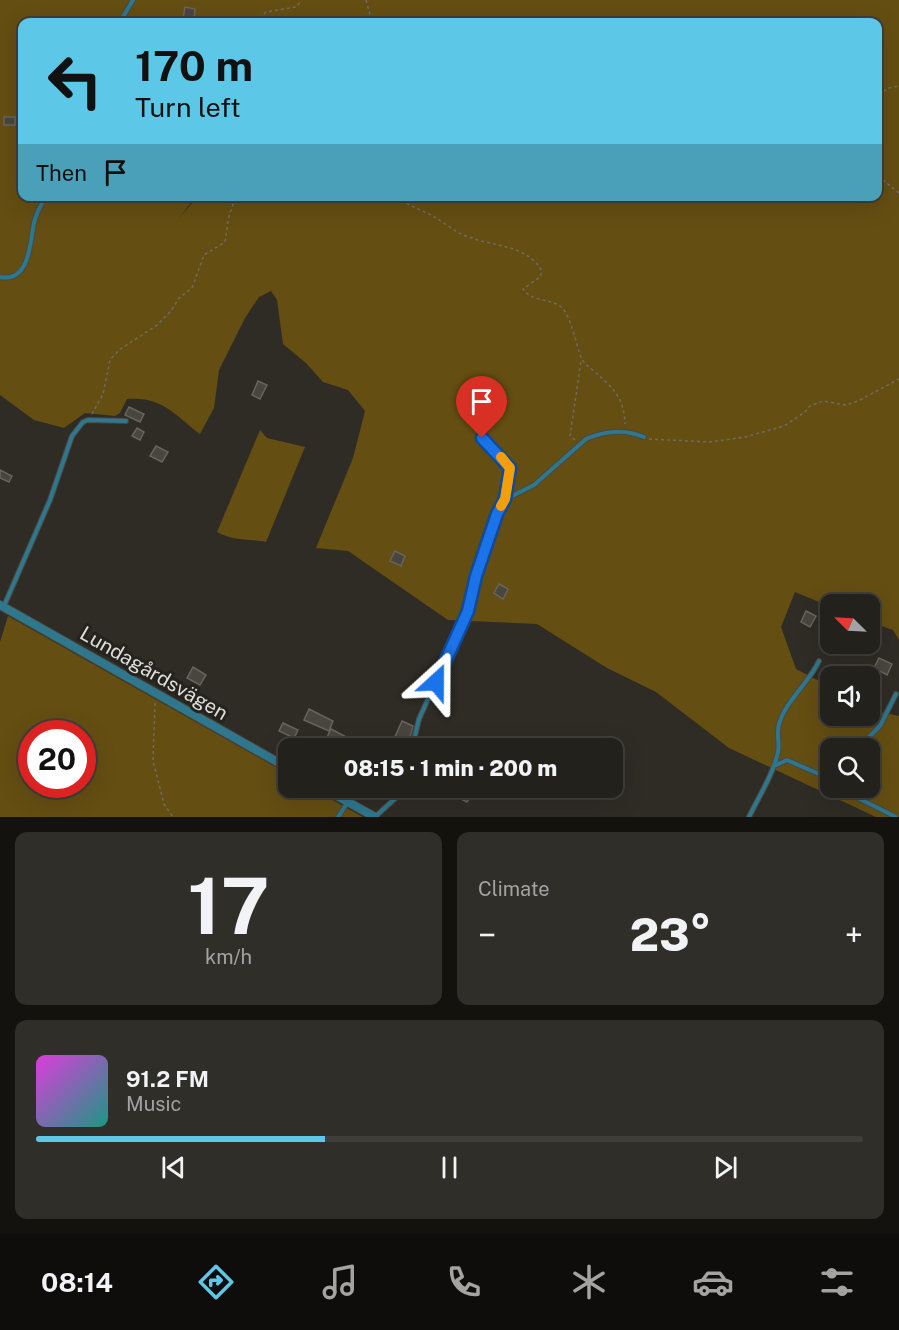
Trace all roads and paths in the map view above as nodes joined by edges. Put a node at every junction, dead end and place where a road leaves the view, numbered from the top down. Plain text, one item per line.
1 (133, 0) edge
2 (302, 0) edge
3 (366, 0) edge
4 (122, 18) edge
5 (259, 18) edge
6 (371, 18) edge
7 (899, 86) edge
8 (882, 92) edge
9 (882, 179) edge
10 (899, 193) edge
11 (44, 201) edge
12 (234, 201) edge
13 (404, 201) edge
14 (0, 278) edge
15 (582, 360) junction
16 (899, 379) edge
17 (88, 420) junction
18 (126, 421) dead end
19 (626, 432) junction
20 (644, 437) joint
21 (482, 438) dead end
22 (580, 444) junction
23 (505, 499) junction
24 (2, 606) edge
25 (819, 661) dead end
26 (154, 692) junction
27 (896, 694) dead end
28 (414, 738) edge
29 (868, 738) edge
30 (278, 762) edge
31 (775, 765) junction
32 (819, 774) edge
33 (341, 798) edge
34 (396, 798) edge
35 (858, 798) edge
36 (348, 802) junction
37 (173, 817) edge
38 (338, 817) edge
39 (375, 817) edge
40 (749, 817) edge
41 (896, 817) edge

1 - 4 lane
2 - 5 path
3 - 6 path
7 - 8 path
9 - 10 path
11 - 14 lane
12 - 17 path
13 - 15 path
15 - 19 path
15 - 22 path
16 - 20 path
17 - 18 lane
17 - 24 lane, Lundagårdsvägen
19 - 20 lane
19 - 22 lane
21 - 23 lane
22 - 23 lane
23 - 28 lane
24 - 26 street, Lundagårdsvägen
25 - 31 lane
26 - 30 street, Lundagårdsvägen
26 - 37 path
27 - 29 lane
31 - 32 lane
31 - 40 lane
33 - 36 street
34 - 39 lane
35 - 41 lane
36 - 38 lane
36 - 39 street

